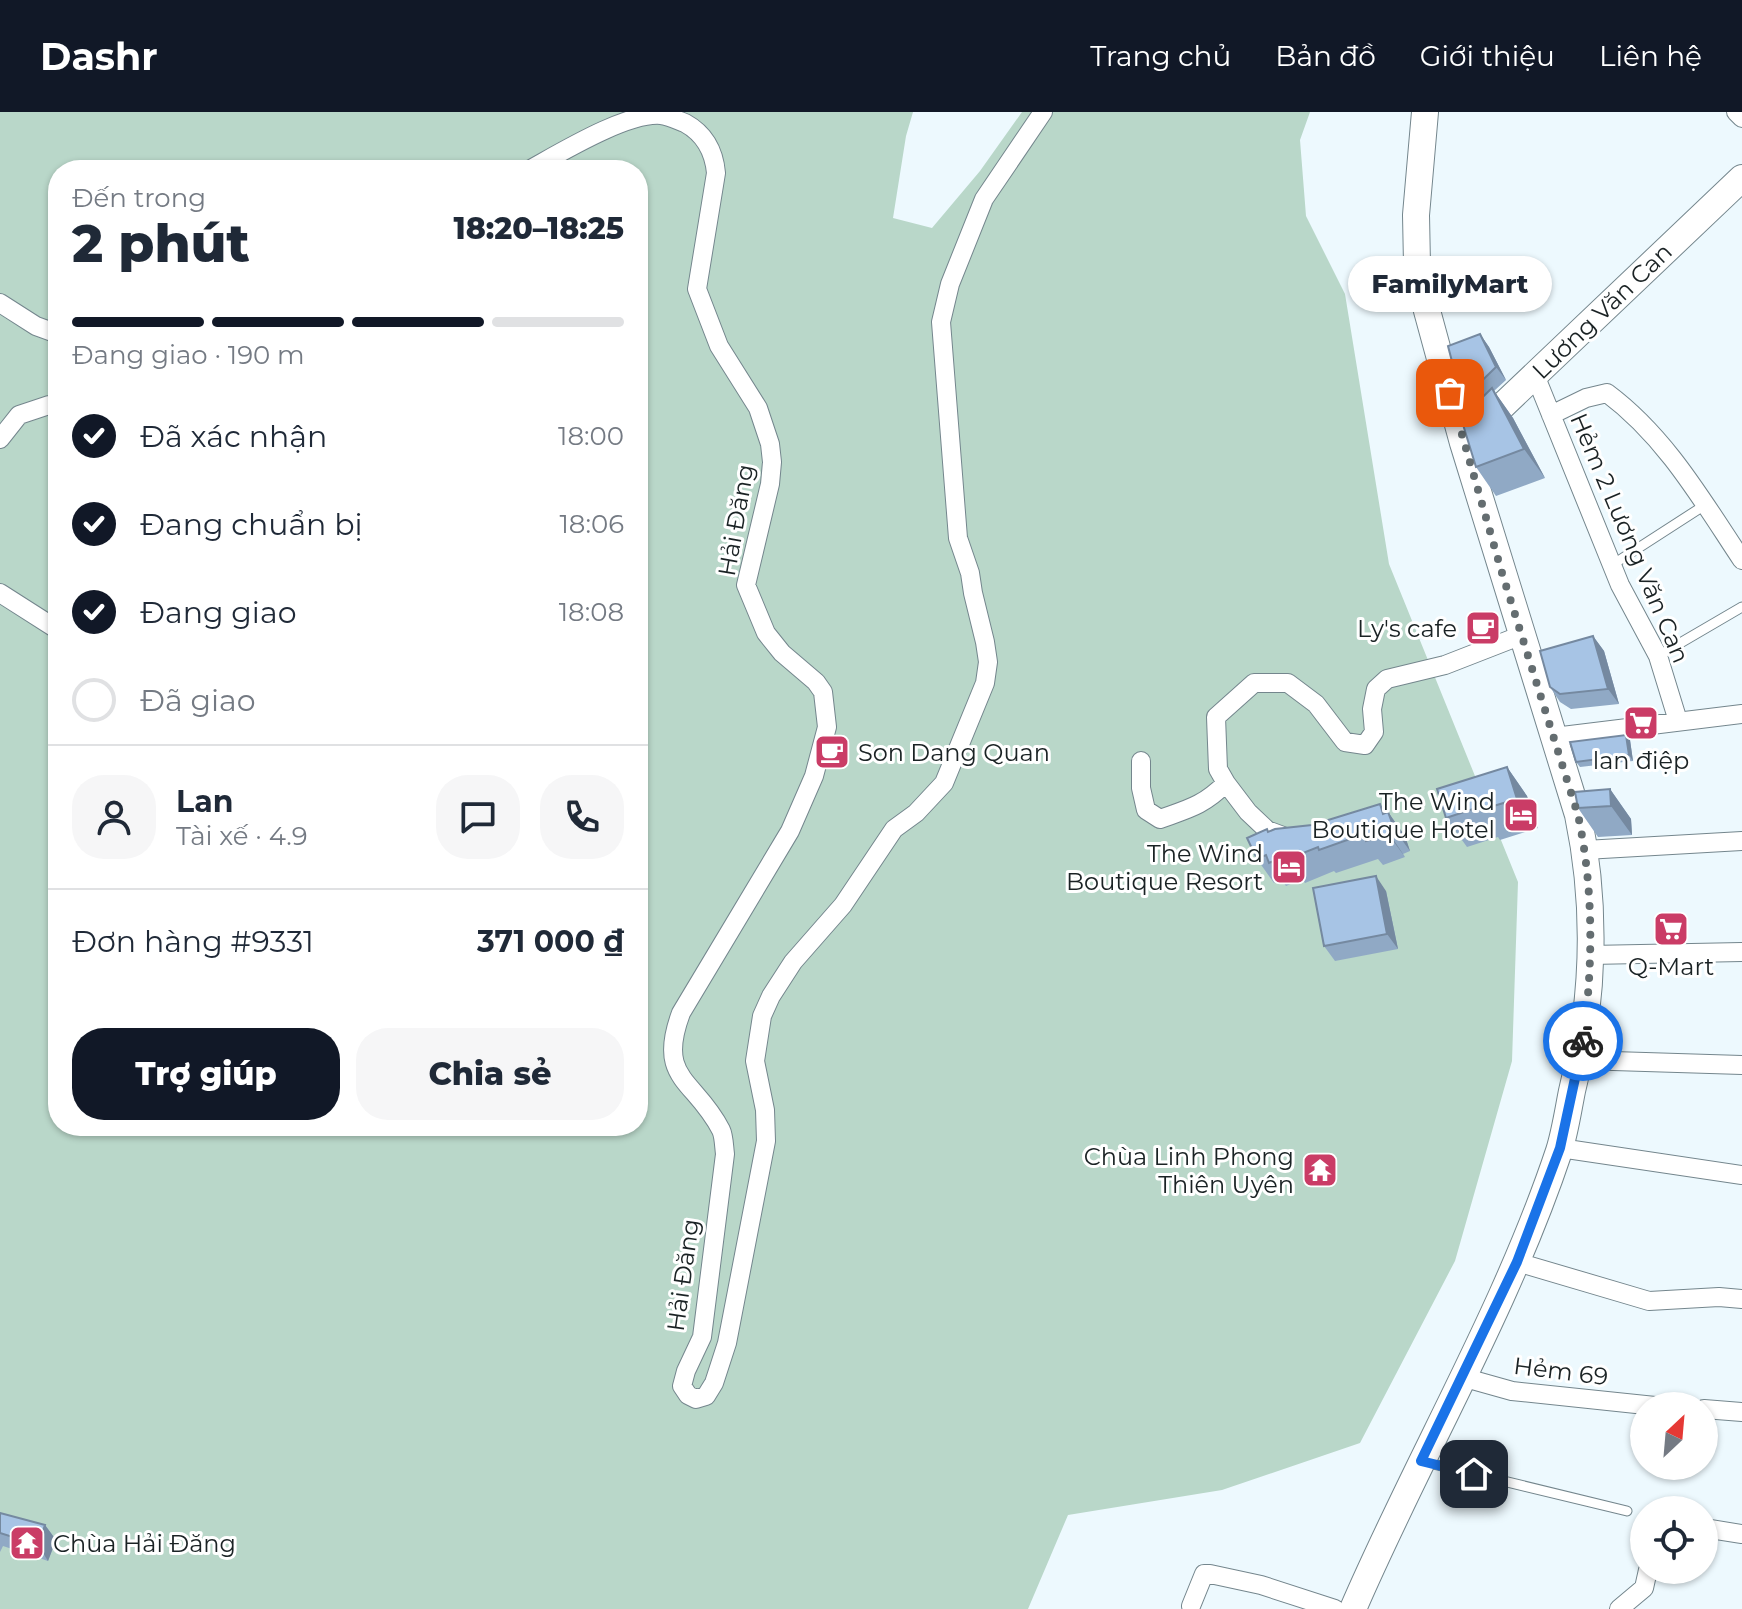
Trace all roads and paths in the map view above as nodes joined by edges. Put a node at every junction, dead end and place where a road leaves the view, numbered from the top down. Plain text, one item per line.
1 (1043, 112) edge
2 (1425, 112) edge
3 (1736, 112) edge
4 (1742, 118) edge
5 (547, 160) edge
6 (1739, 187) edge
7 (0, 303) edge
8 (48, 330) edge
9 (1535, 375) junction
10 (48, 405) edge
11 (1551, 415) junction
12 (0, 439) edge
13 (1463, 443) junction
14 (1705, 505) junction
15 (1742, 560) edge
16 (1612, 565) junction
17 (0, 593) edge
18 (1742, 607) edge
19 (48, 624) edge
20 (1522, 635) junction
21 (1658, 656) junction
22 (1742, 714) edge
23 (1678, 721) junction
24 (1554, 737) junction
25 (1141, 761) dead end
26 (1226, 783) junction
27 (1308, 838) edge
28 (1742, 841) edge
29 (1585, 850) junction
30 (1742, 952) edge
31 (1590, 955) junction
32 (1581, 1060) junction
33 (1742, 1065) edge
34 (1560, 1148) junction
35 (1742, 1175) edge
36 (1517, 1262) junction
37 (1742, 1299) edge
38 (1462, 1377) junction
39 (1630, 1403) edge
40 (1718, 1410) edge
41 (1742, 1412) edge
42 (1421, 1461) junction
43 (1627, 1511) dead end
44 (1718, 1530) edge
45 (1742, 1534) edge
46 (1645, 1584) edge
47 (1191, 1606) dead end
48 (1335, 1609) edge
49 (1353, 1609) edge
50 (1619, 1609) edge

1 - 5 street, Hải Đăng
2 - 13 main road
3 - 4 street
6 - 9 main road, Lương Văn Can
7 - 8 street
9 - 11 street, Hẻm 2 Lương Văn Can
9 - 13 main road, Lương Văn Can
10 - 12 street
11 - 14 street
11 - 16 street, Hẻm 2 Lương Văn Can
13 - 20 main road
14 - 15 street
14 - 16 lane
16 - 21 street, Hẻm 2 Lương Văn Can
17 - 19 street
18 - 21 lane
20 - 24 main road
20 - 26 street
21 - 23 street, Hẻm 2 Lương Văn Can
22 - 23 street
23 - 24 street
24 - 29 main road
25 - 26 street
26 - 27 street
28 - 29 street
29 - 31 main road
30 - 31 street
31 - 32 main road
32 - 33 street
32 - 34 main road
34 - 35 street
34 - 36 main road
36 - 37 street
36 - 38 main road
38 - 39 street, Hẻm 69
38 - 42 main road
40 - 41 street
42 - 43 lane
42 - 49 main road
44 - 45 street
46 - 50 street
47 - 48 street

